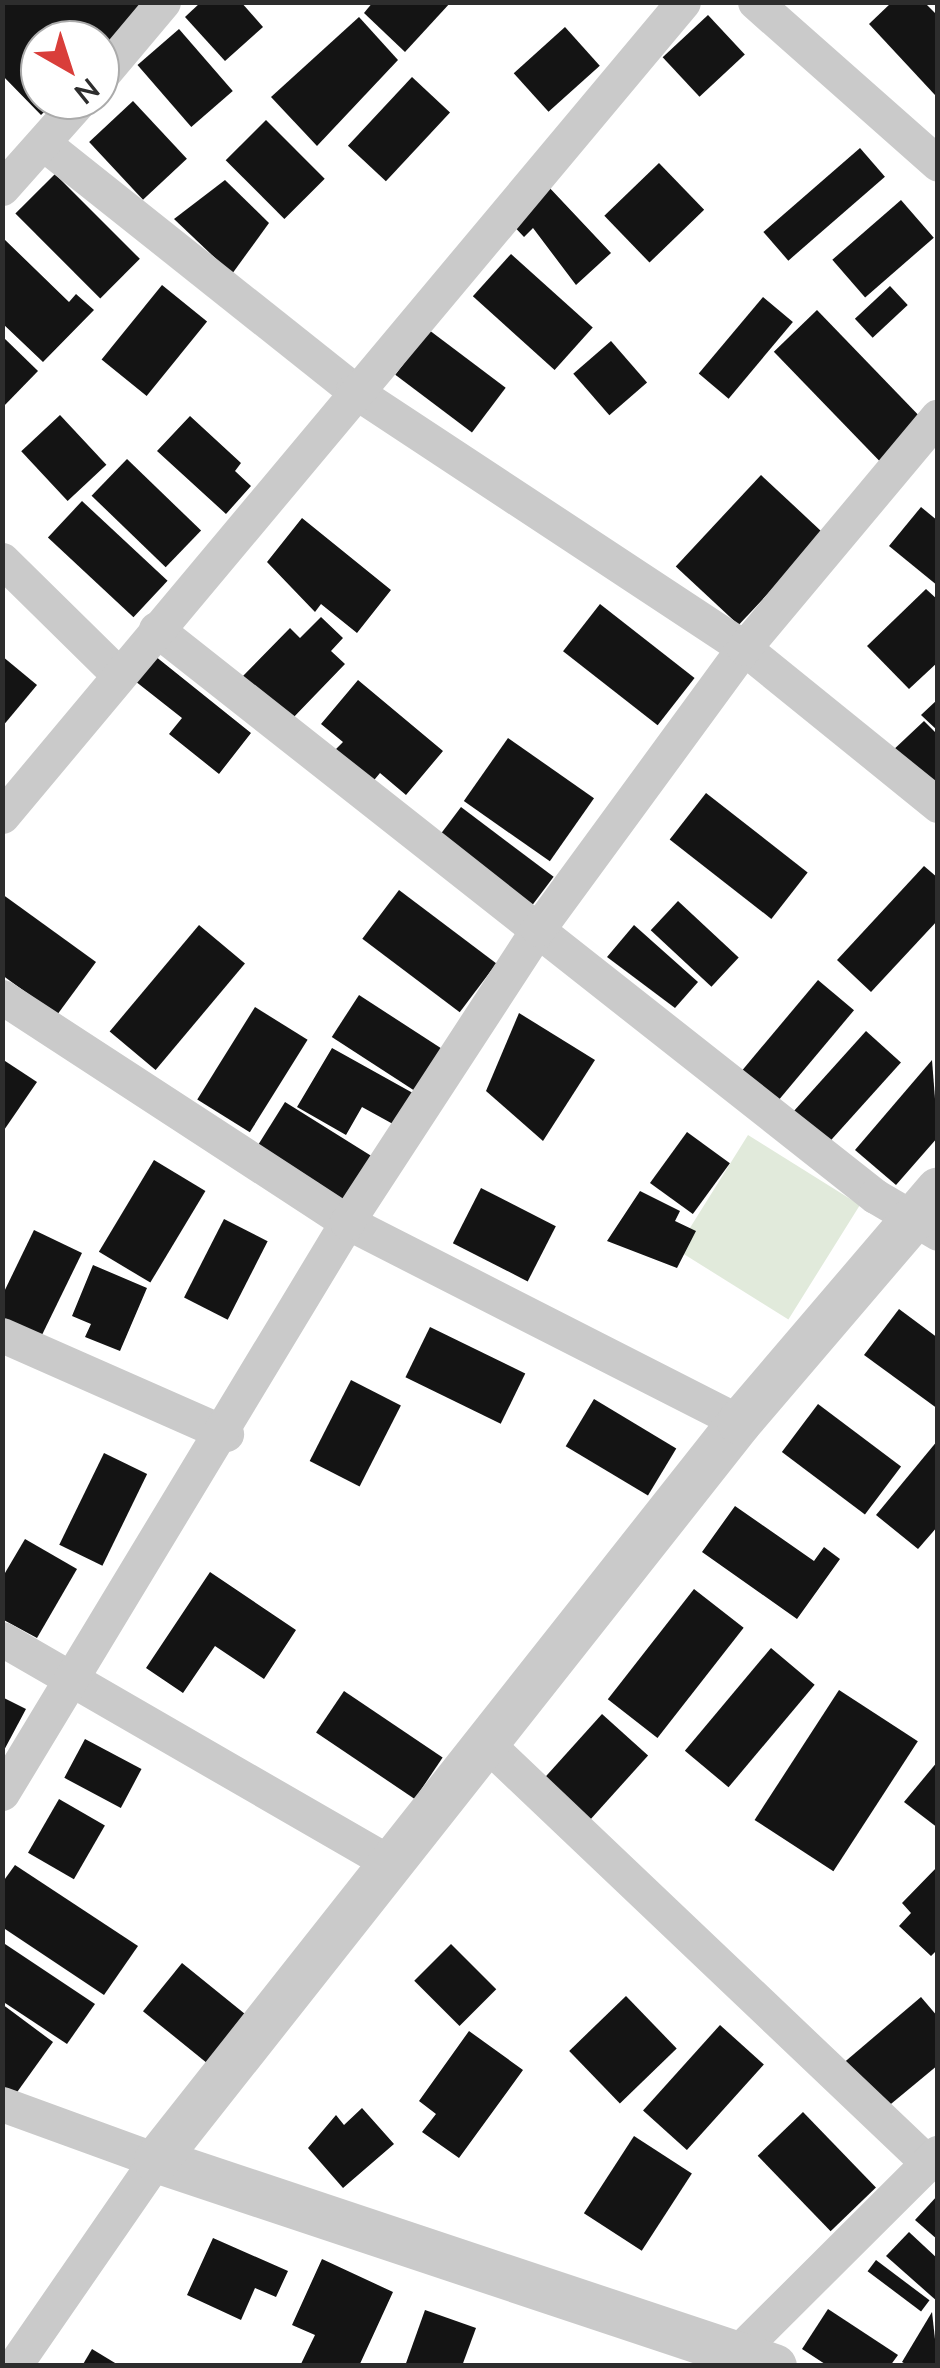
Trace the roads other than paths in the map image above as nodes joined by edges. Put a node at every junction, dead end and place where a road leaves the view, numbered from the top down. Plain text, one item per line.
1 (164, 2) edge
2 (683, 2) edge
3 (755, 2) edge
4 (120, 53) edge
5 (63, 120) edge
6 (43, 143) junction
7 (938, 164) edge
8 (2, 188) edge
9 (353, 390) junction
10 (938, 416) edge
11 (2, 560) edge
12 (156, 629) junction
13 (744, 648) junction
14 (118, 675) junction
15 (938, 805) edge
16 (2, 816) edge
17 (538, 929) junction
18 (2, 997) edge
19 (930, 1213) edge
20 (347, 1222) junction
21 (2, 1336) edge
22 (738, 1422) junction
23 (226, 1434) junction
24 (2, 1639) edge
25 (74, 1683) junction
26 (485, 1742) junction
27 (2, 1794) edge
28 (388, 1862) junction
29 (2, 2104) edge
30 (932, 2158) edge
31 (156, 2160) junction
32 (758, 2357) edge
33 (14, 2366) edge

1 - 4 street
2 - 9 street
3 - 7 street
5 - 6 street
6 - 8 street
6 - 9 street
9 - 12 street
9 - 13 street
10 - 13 street
11 - 14 street
12 - 14 street
12 - 17 street
13 - 15 street
13 - 17 street
14 - 16 street
17 - 19 street
17 - 20 street
18 - 20 street
19 - 22 street
20 - 22 street
20 - 23 street
21 - 23 street
22 - 26 street
23 - 25 street
24 - 25 street
25 - 27 street
25 - 28 street
26 - 28 street
26 - 30 street
28 - 31 street
29 - 31 street
30 - 32 street
31 - 32 street
31 - 33 street

